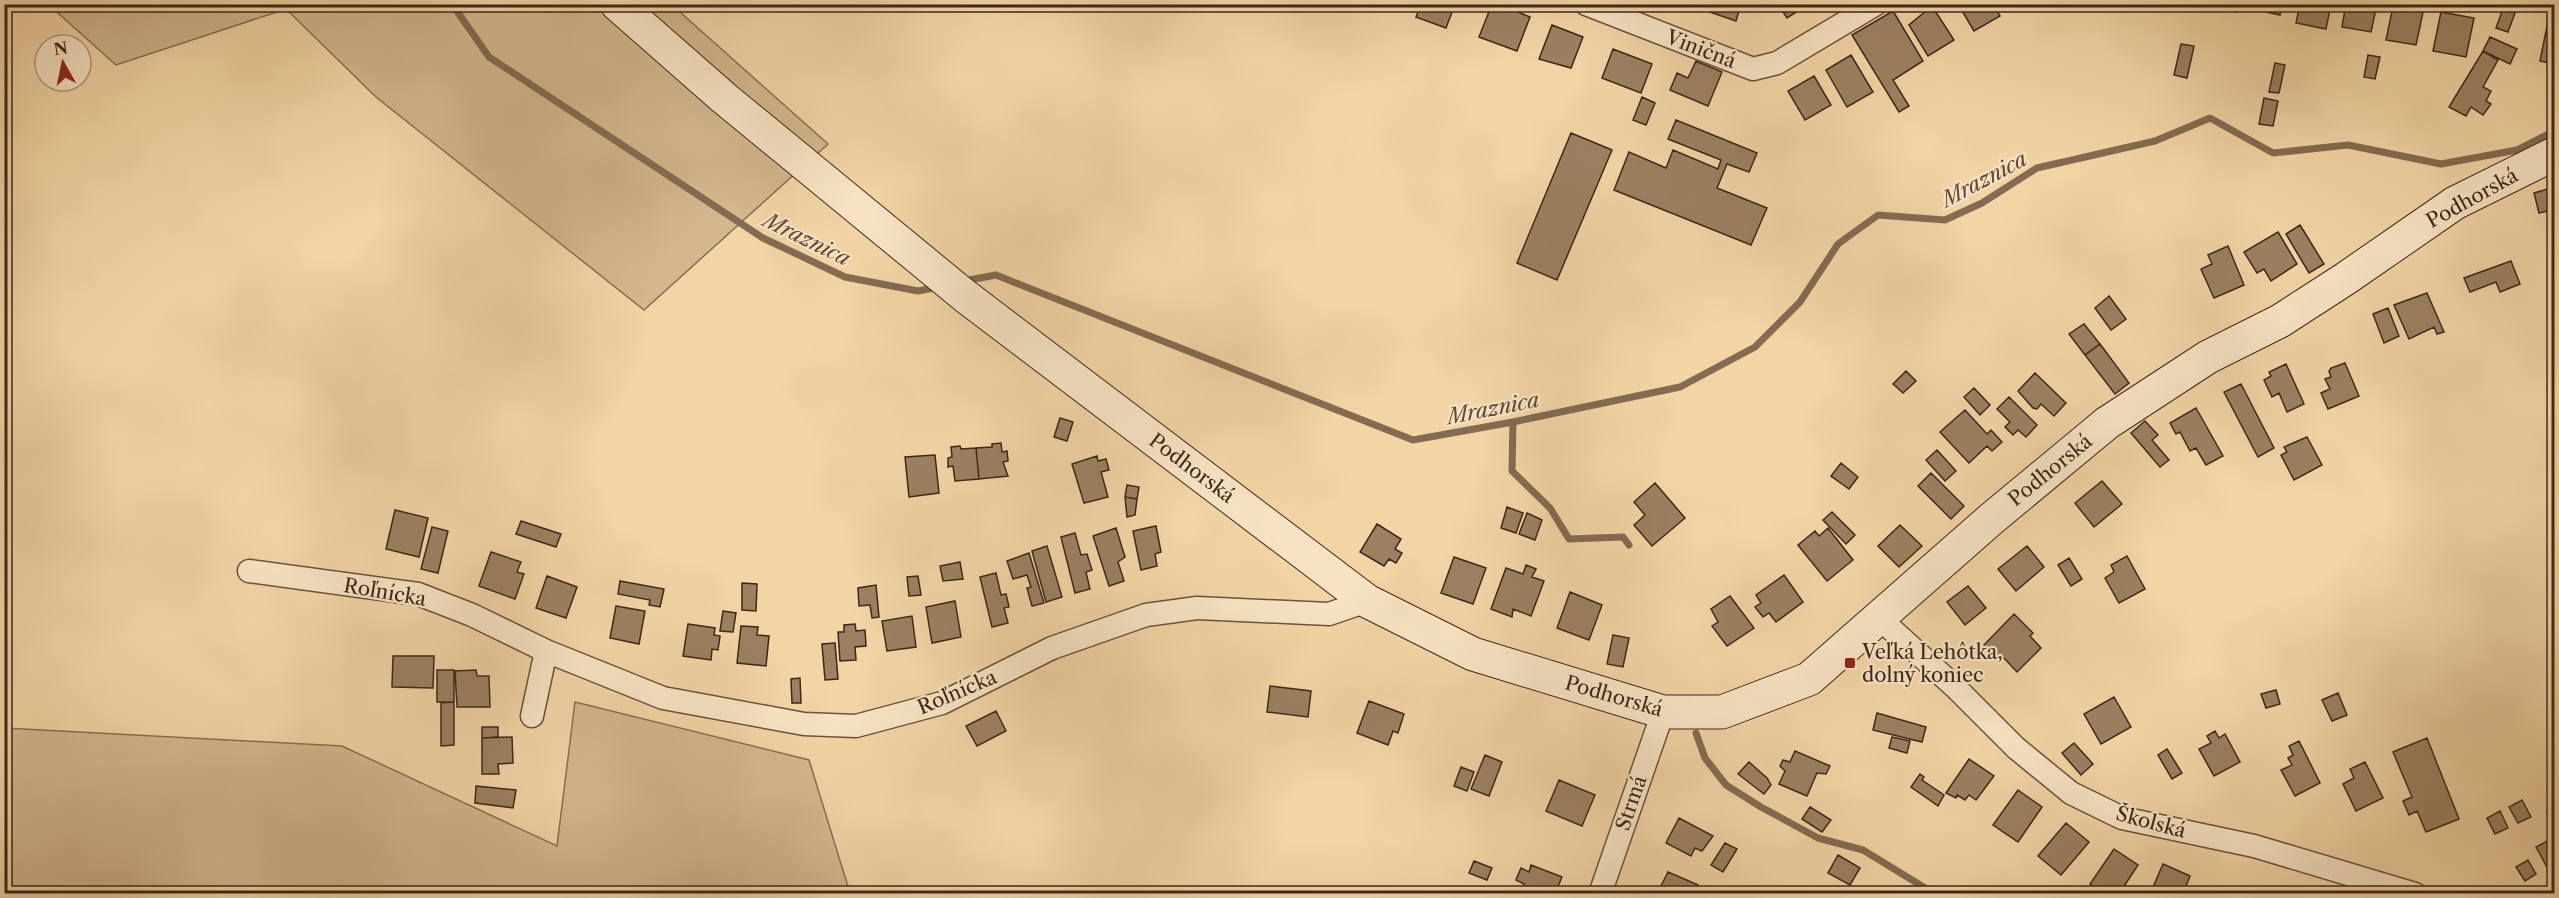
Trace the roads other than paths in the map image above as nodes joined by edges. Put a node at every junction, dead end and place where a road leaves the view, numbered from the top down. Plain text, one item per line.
1 (617, 4) edge
2 (1586, 4) edge
3 (1876, 4) edge
4 (2554, 154) edge
5 (249, 571) dead end
6 (1367, 601) junction
7 (1878, 617) junction
8 (546, 651) junction
9 (1663, 712) junction
10 (532, 716) dead end
11 (1600, 894) edge
12 (2415, 894) edge

1 - 6 street, Podhorská
2 - 3 street, Viničná
4 - 7 street, Podhorská
5 - 8 street, Roľnícka
6 - 8 street, Roľnícka
6 - 9 street, Podhorská
7 - 9 street, Podhorská
7 - 12 street, Školská
8 - 10 street
9 - 11 street, Strmá

